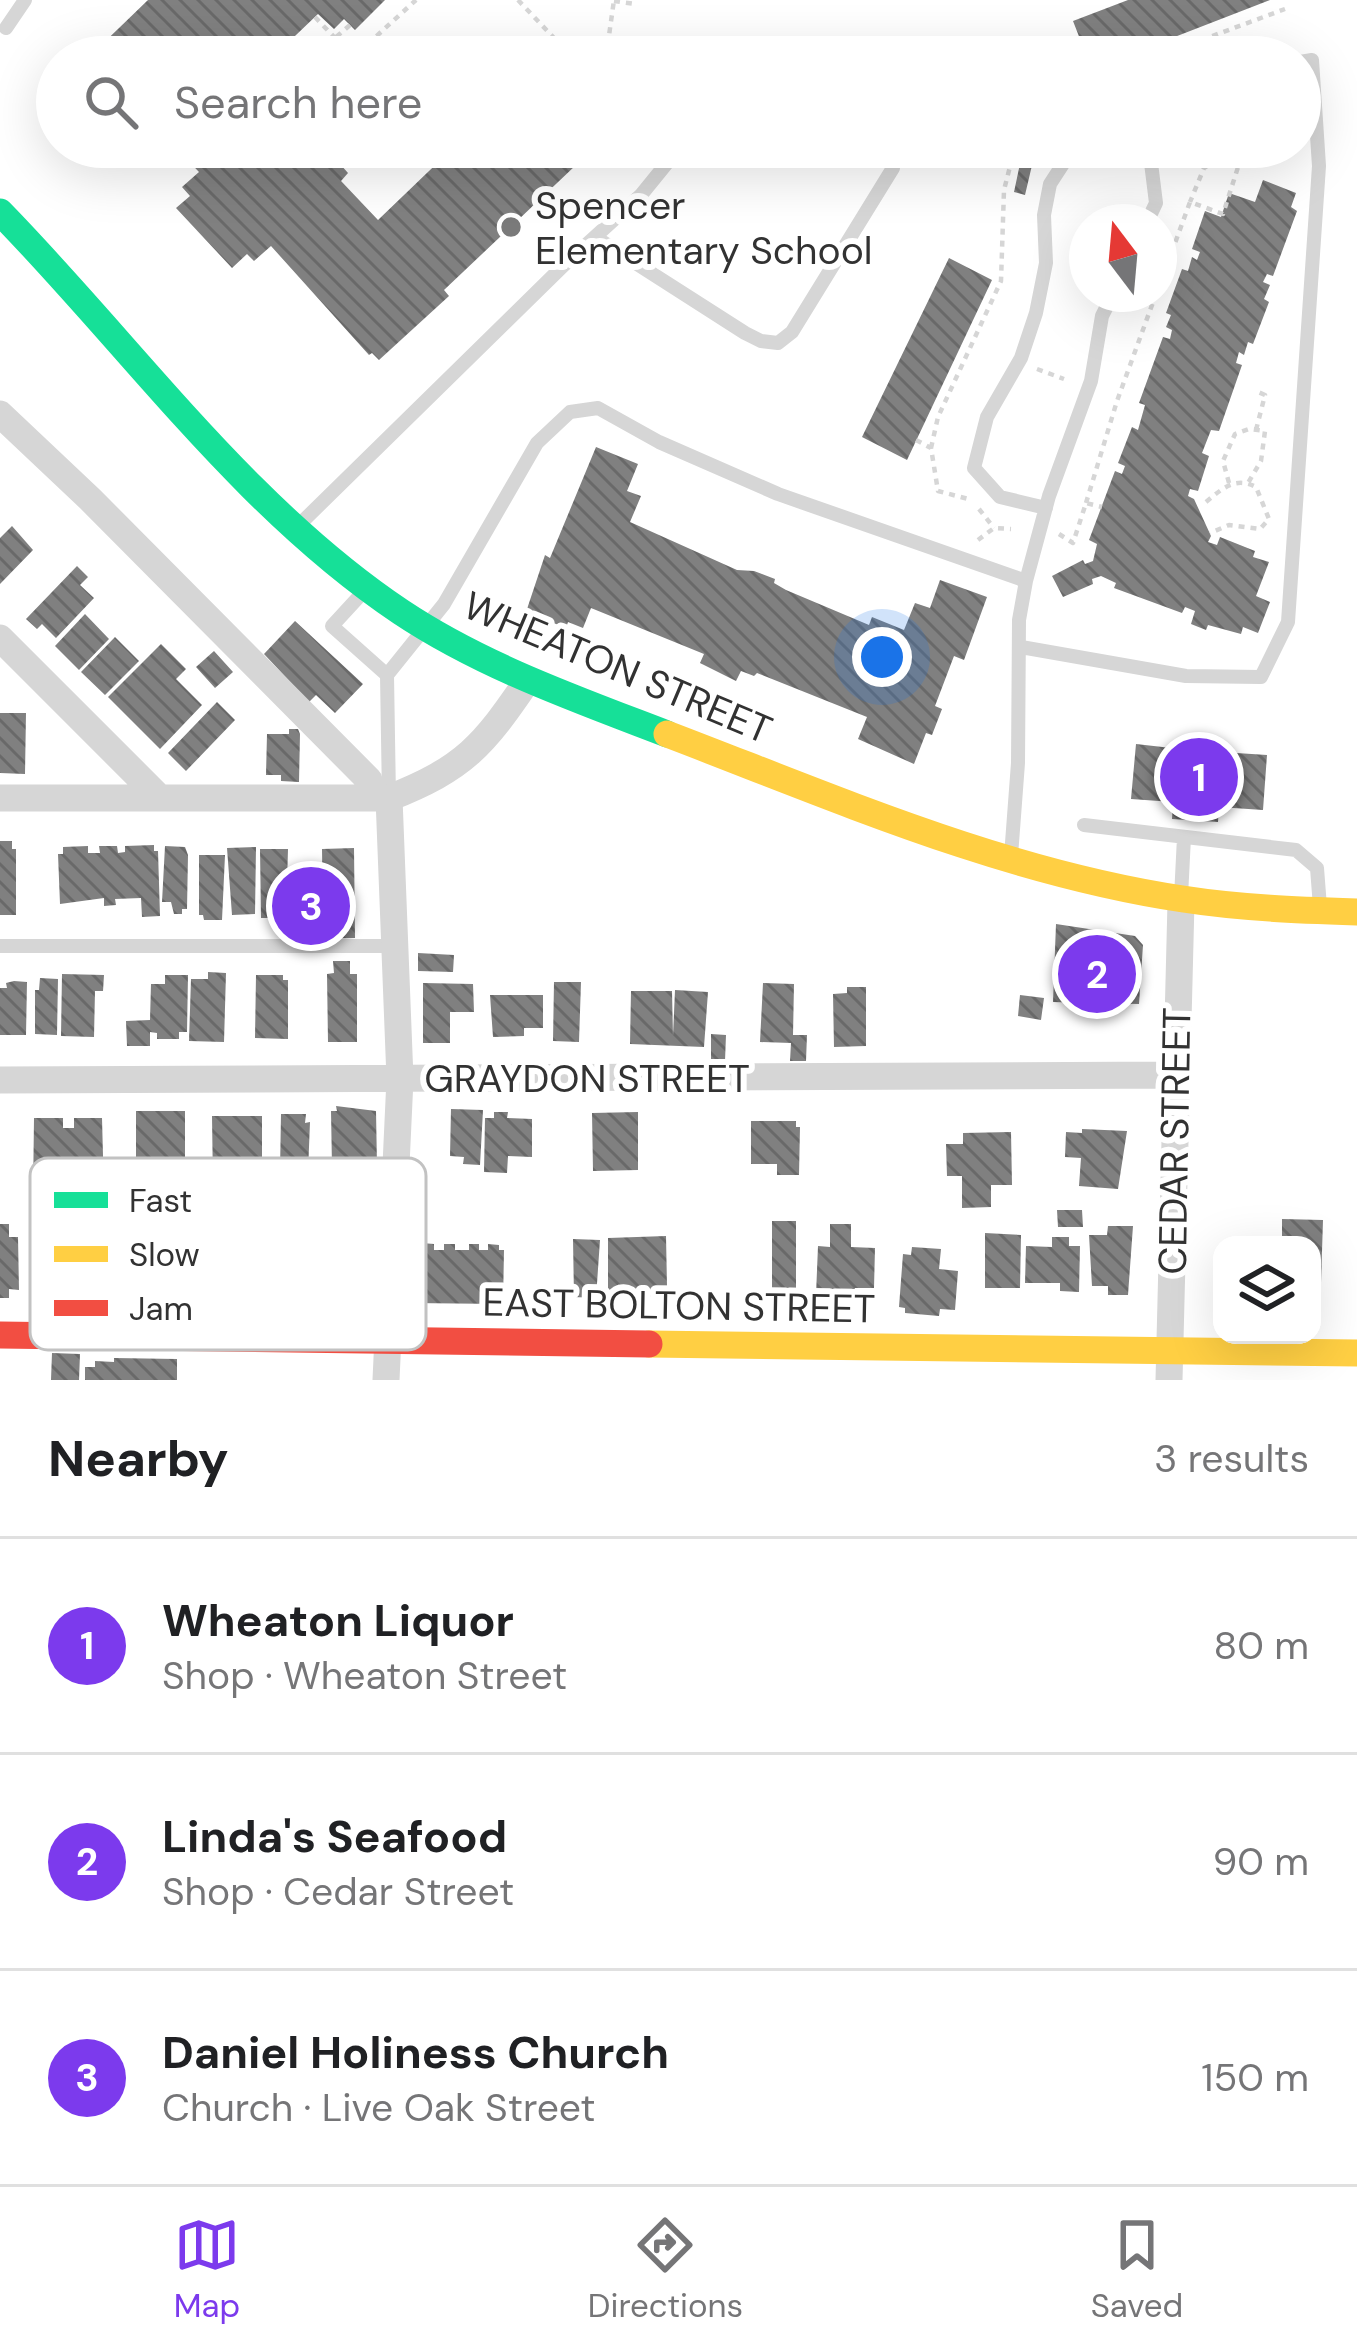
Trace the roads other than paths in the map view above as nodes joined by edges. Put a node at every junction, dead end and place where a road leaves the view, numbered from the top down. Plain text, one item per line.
1 (25, 0) edge
2 (6, 28) dead end
3 (663, 168) edge
4 (893, 168) edge
5 (1060, 168) edge
6 (1152, 168) edge
7 (1318, 168) edge
8 (1156, 204) edge
9 (0, 212) edge
10 (595, 237) junction
11 (1104, 312) edge
12 (0, 414) edge
13 (1046, 508) junction
14 (298, 527) junction
15 (1026, 581) junction
16 (367, 588) junction
17 (428, 627) junction
18 (0, 638) edge
19 (1021, 646) junction
20 (387, 675) junction
21 (528, 680) junction
22 (158, 796) junction
23 (0, 798) edge
24 (380, 798) junction
25 (1084, 825) dead end
26 (1184, 837) junction
27 (1011, 862) junction
28 (1180, 902) junction
29 (1320, 912) junction
30 (1357, 912) edge
31 (0, 946) edge
32 (395, 946) junction
33 (1174, 1075) junction
34 (400, 1078) junction
35 (0, 1080) edge
36 (396, 1158) edge
37 (0, 1335) edge
38 (30, 1335) edge
39 (426, 1340) edge
40 (1168, 1349) junction
41 (387, 1350) edge
42 (1357, 1353) edge
43 (386, 1380) edge
44 (1168, 1380) edge

1 - 2 lane
3 - 10 lane
4 - 10 lane
5 - 13 lane
6 - 8 lane
7 - 19 lane
9 - 14 main road, WHEATON STREET
10 - 14 lane
11 - 13 lane
12 - 24 street
13 - 15 lane
14 - 16 main road, WHEATON STREET
15 - 17 lane
15 - 19 lane
16 - 17 main road, WHEATON STREET
16 - 20 lane
17 - 20 lane
17 - 21 main road, WHEATON STREET
18 - 22 street
19 - 27 lane
20 - 24 lane
21 - 24 street
21 - 27 main road, WHEATON STREET
22 - 23 street
22 - 24 street
24 - 32 street
25 - 26 lane
26 - 28 lane
26 - 29 lane
27 - 28 main road, WHEATON STREET
28 - 29 main road, WHEATON STREET
28 - 33 street, CEDAR STREET
29 - 30 main road, WHEATON STREET
31 - 32 lane
32 - 34 street
33 - 34 street, GRAYDON STREET
33 - 40 street, CEDAR STREET
34 - 35 street, GRAYDON STREET
34 - 36 street
37 - 38 main road, EAST BOLTON STREET
39 - 40 main road, EAST BOLTON STREET
40 - 42 main road, EAST BOLTON STREET
40 - 44 street, CEDAR STREET
41 - 43 street

